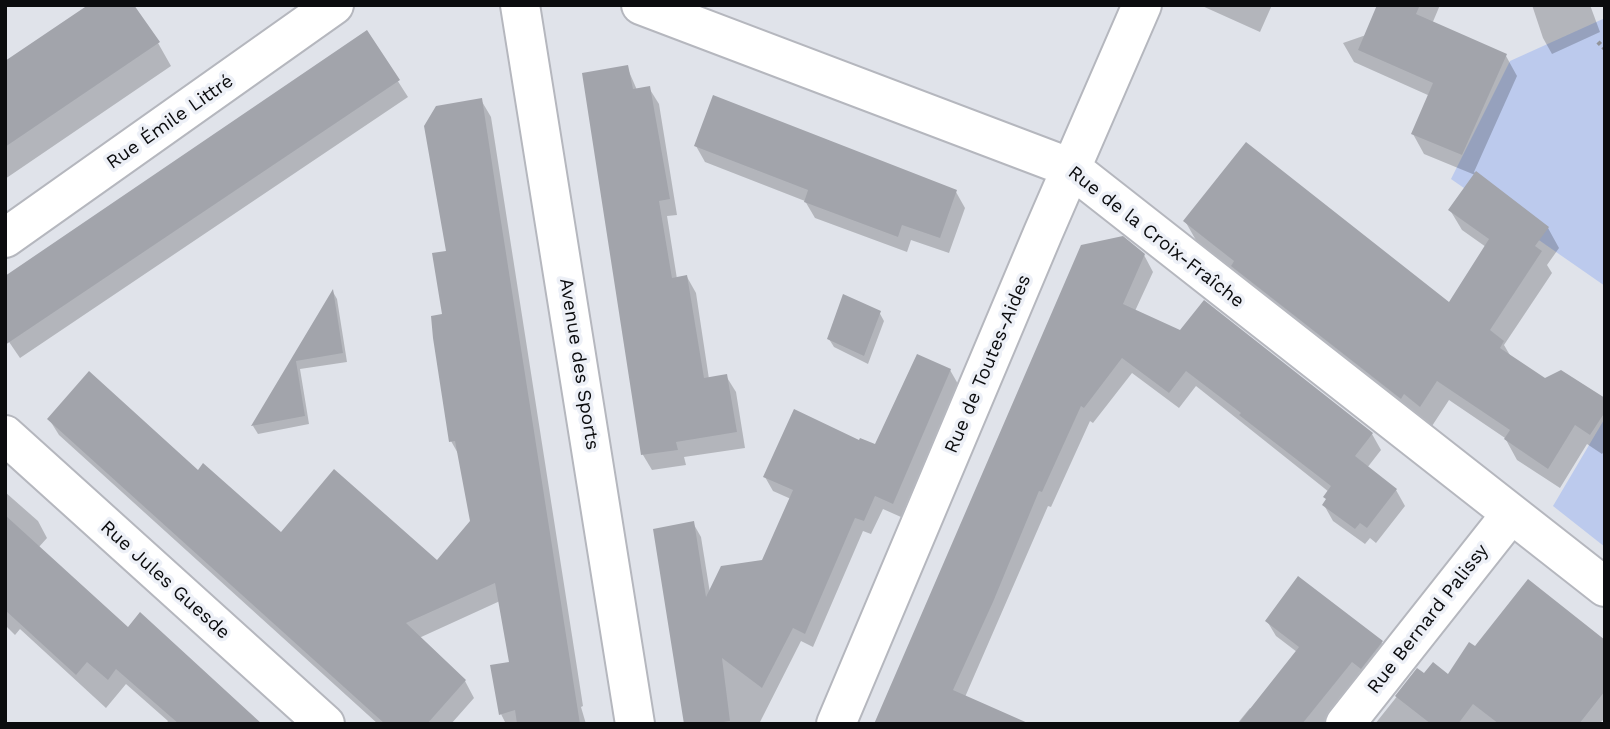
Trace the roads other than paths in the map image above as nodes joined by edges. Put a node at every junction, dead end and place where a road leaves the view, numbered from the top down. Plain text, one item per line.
1 (334, 5) edge
2 (520, 5) edge
3 (641, 5) edge
4 (1142, 5) edge
5 (1071, 168) junction
6 (5, 238) edge
7 (5, 435) edge
8 (1511, 514) junction
9 (1605, 587) edge
10 (325, 724) edge
11 (635, 724) edge
12 (836, 724) edge
13 (1345, 724) edge

1 - 6 street, Rue Émile Littré
2 - 11 street, Avenue des Sports
3 - 5 street, Rue de la Croix-Fraîche
4 - 5 street, Rue de Toutes-Aides
5 - 8 street, Rue de la Croix-Fraîche
5 - 12 street, Rue de Toutes-Aides
7 - 10 street, Rue Jules Guesde
8 - 9 street, Rue de la Croix-Fraîche
8 - 13 street, Rue Bernard Palissy

